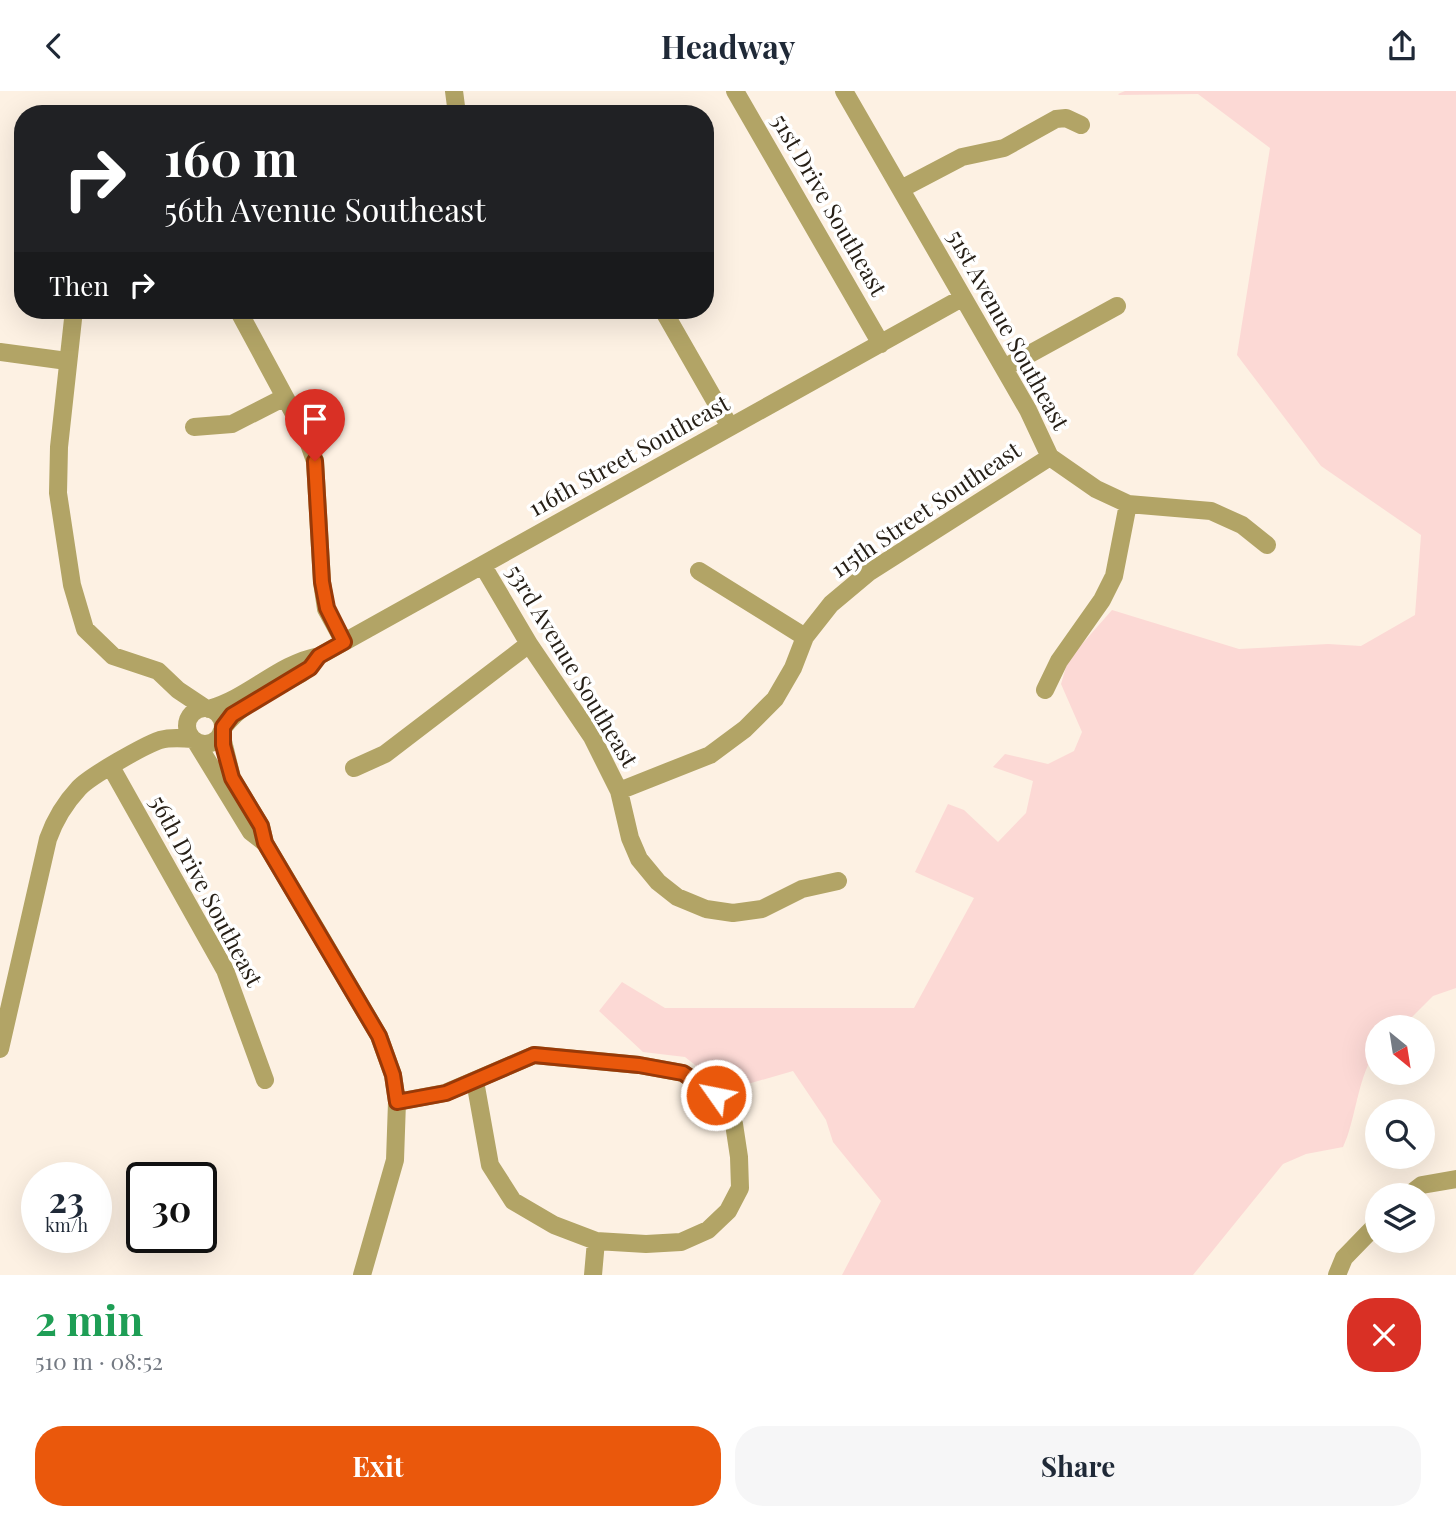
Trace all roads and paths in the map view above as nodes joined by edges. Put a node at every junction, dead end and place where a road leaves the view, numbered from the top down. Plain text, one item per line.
1 (735, 91) edge
2 (844, 91) edge
3 (1081, 125) dead end
4 (901, 189) junction
5 (962, 298) junction
6 (1117, 306) dead end
7 (73, 319) edge
8 (243, 319) edge
9 (668, 319) edge
10 (881, 344) junction
11 (0, 352) edge
12 (67, 361) junction
13 (1004, 368) junction
14 (285, 397) junction
15 (730, 427) junction
16 (194, 428) dead end
17 (1051, 457) junction
18 (1128, 504) junction
19 (1267, 545) dead end
20 (482, 566) junction
21 (698, 571) dead end
22 (805, 637) junction
23 (344, 642) junction
24 (529, 645) junction
25 (319, 656) junction
26 (178, 690) junction
27 (1045, 690) dead end
28 (207, 709) junction
29 (222, 730) junction
30 (191, 731) junction
31 (111, 767) junction
32 (354, 768) dead end
33 (619, 791) junction
34 (265, 843) junction
35 (838, 881) dead end
36 (0, 1049) edge
37 (265, 1080) dead end
38 (475, 1081) junction
39 (397, 1102) junction
40 (1456, 1179) edge
41 (1433, 1183) edge
42 (1365, 1236) edge
43 (596, 1241) junction
44 (362, 1275) edge
45 (593, 1275) edge
46 (1337, 1275) edge

1 - 10 street, 51st Drive Southeast
2 - 4 street, 51st Avenue Southeast
3 - 4 street
4 - 5 street, 51st Avenue Southeast
5 - 10 street, 116th Street Southeast
5 - 13 street, 51st Avenue Southeast
6 - 13 street
7 - 12 street
8 - 14 street
9 - 15 street
10 - 15 street, 116th Street Southeast
11 - 12 street
12 - 26 street
13 - 17 street, 51st Avenue Southeast
14 - 16 street
14 - 23 street
15 - 20 street, 116th Street Southeast
17 - 18 street, 51st Avenue Southeast
17 - 22 street, 115th Street Southeast
18 - 19 street, 51st Avenue Southeast
18 - 27 street
20 - 23 street, 116th Street Southeast
20 - 24 street, 53rd Avenue Southeast
21 - 22 street
22 - 33 street, 115th Street Southeast
23 - 25 street, 116th Street Southeast
24 - 32 street
24 - 33 street, 53rd Avenue Southeast
25 - 28 street, 116th Street Southeast
25 - 29 street, 116th Street Southeast
26 - 28 street
26 - 30 street
28 - 29 street
28 - 30 street
29 - 30 street
29 - 34 street
30 - 31 street
30 - 34 street
31 - 36 street
31 - 37 street, 56th Drive Southeast
33 - 35 street, 53rd Avenue Southeast
34 - 39 street
38 - 39 street
38 - 43 street
38 - 43 street
39 - 44 street
40 - 41 street
42 - 46 street
43 - 45 street

